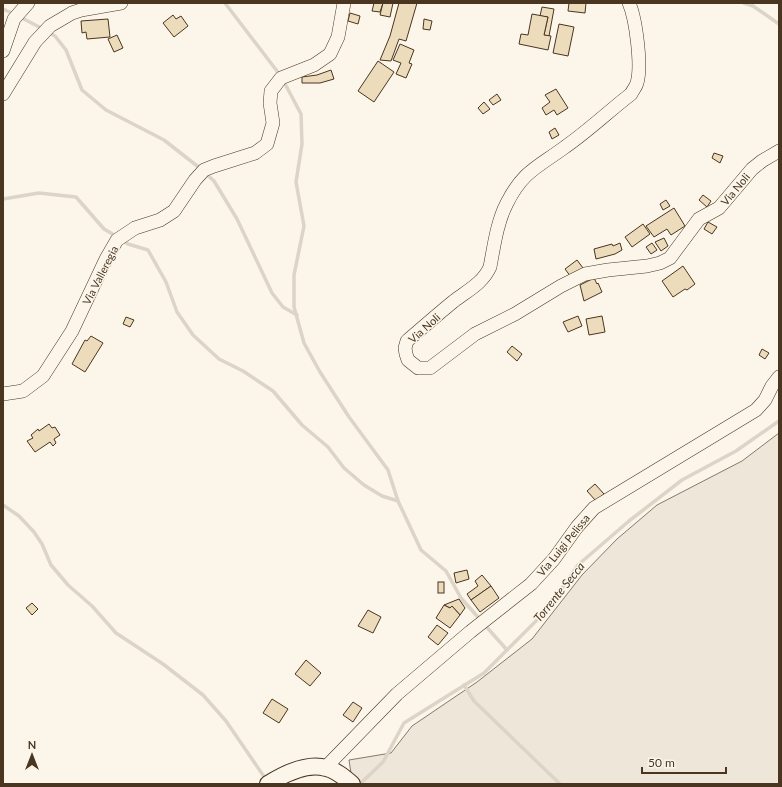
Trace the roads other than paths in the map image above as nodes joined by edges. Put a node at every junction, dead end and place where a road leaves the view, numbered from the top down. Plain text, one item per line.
1 (28, 3) edge
2 (121, 3) edge
3 (344, 3) edge
4 (629, 3) edge
5 (3, 51) edge
6 (4, 87) edge
7 (779, 151) edge
8 (779, 378) edge
9 (3, 394) edge
10 (326, 767) junction
11 (347, 780) edge
12 (268, 784) edge

1 - 5 street
2 - 6 street
3 - 9 street, Via Valleregia
4 - 7 street, Via Noli
8 - 10 street, Via Luigi Pelissa
10 - 11 main road
10 - 12 main road

